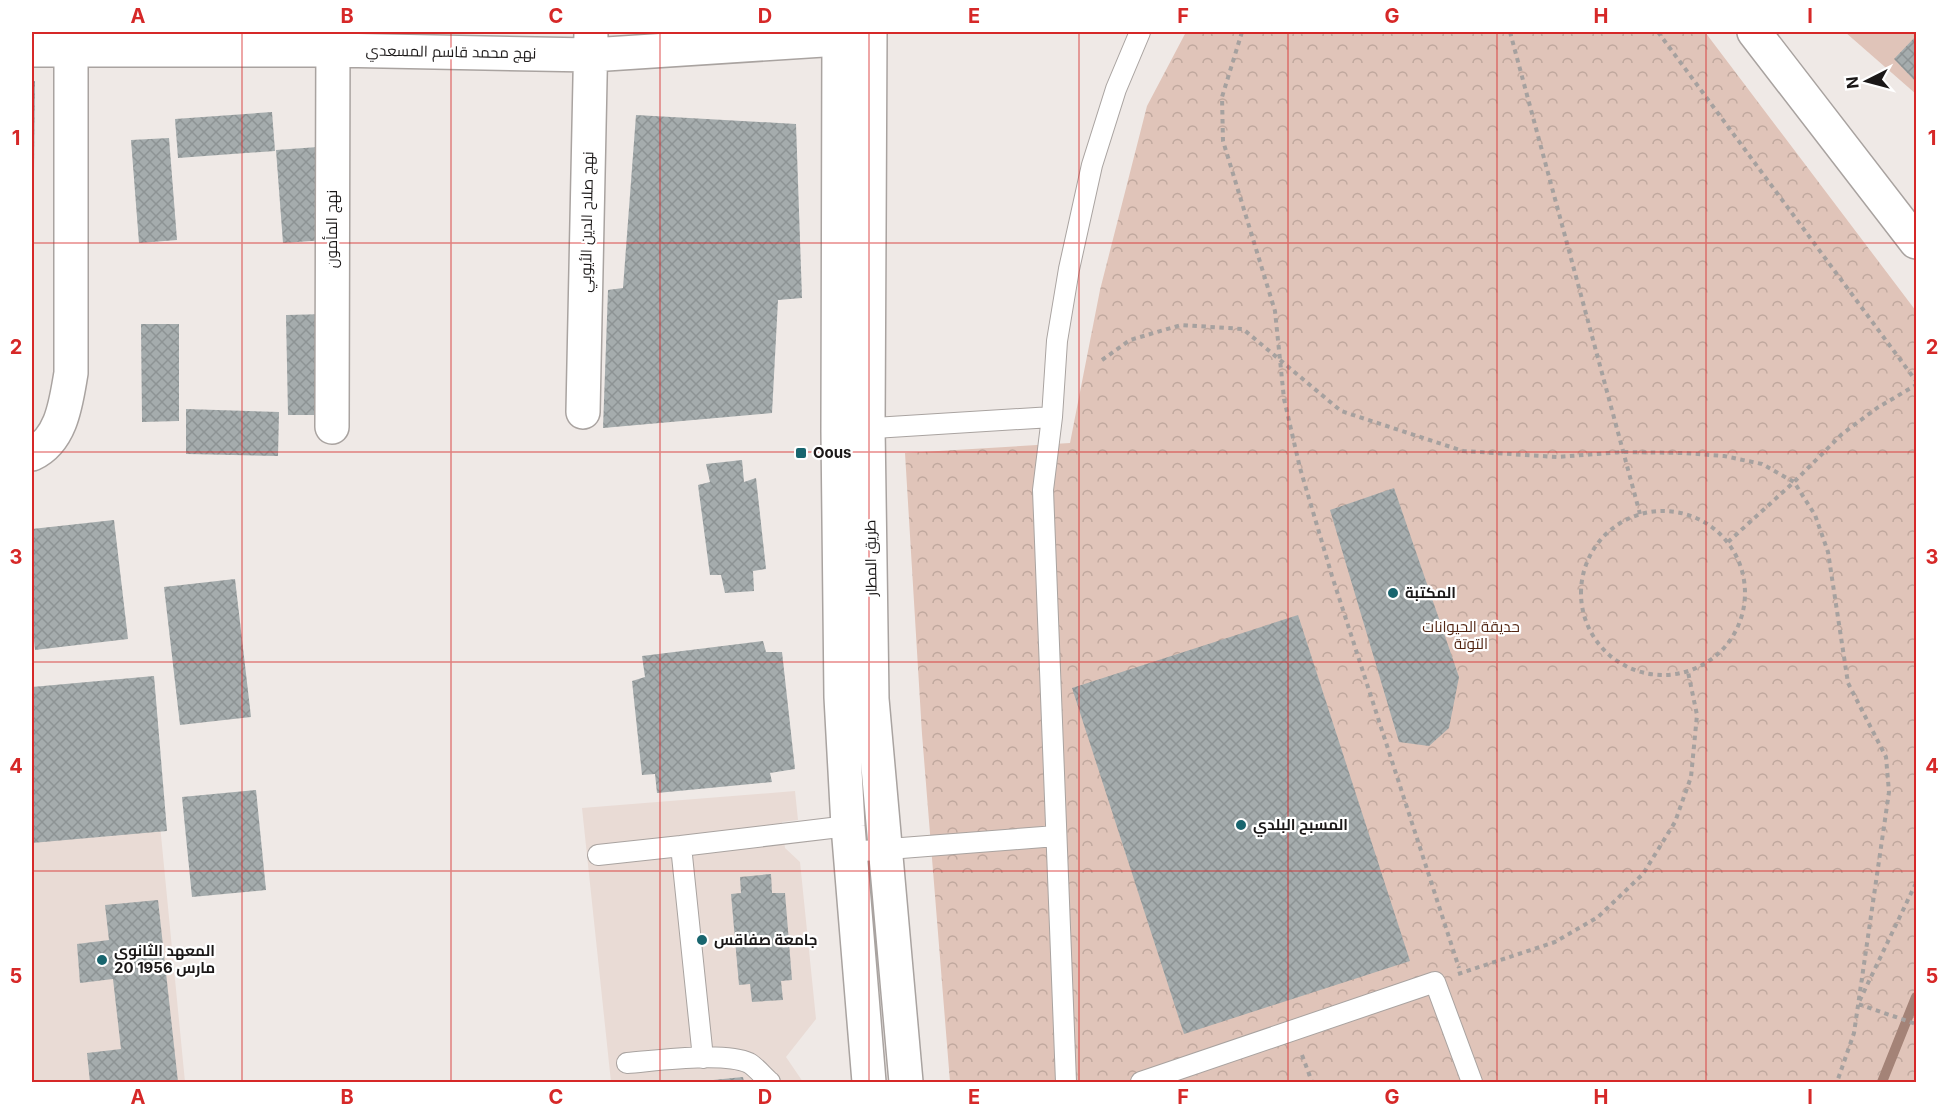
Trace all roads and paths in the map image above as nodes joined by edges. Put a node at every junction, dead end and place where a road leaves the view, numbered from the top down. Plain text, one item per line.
1 (1140, 32) edge
2 (1242, 32) edge
3 (1510, 32) edge
4 (1658, 32) edge
5 (1754, 32) edge
6 (855, 36) edge
7 (333, 41) edge
8 (591, 43) edge
9 (32, 50) edge
10 (71, 51) junction
11 (1917, 242) edge
12 (1280, 359) junction
13 (1102, 360) dead end
14 (1917, 383) edge
15 (583, 412) dead end
16 (1052, 417) junction
17 (332, 427) dead end
18 (853, 430) junction
19 (1623, 452) junction
20 (32, 454) edge
21 (1794, 482) junction
22 (1640, 514) junction
23 (1728, 542) junction
24 (1688, 672) junction
25 (1056, 836) junction
26 (849, 839) junction
27 (681, 846) junction
28 (885, 849) junction
29 (598, 855) dead end
30 (1917, 883) edge
31 (1460, 973) junction
32 (1435, 982) junction
33 (1858, 1004) junction
34 (1917, 1024) edge
35 (703, 1058) junction
36 (627, 1063) dead end
37 (770, 1083) edge
38 (869, 1083) edge
39 (906, 1083) edge
40 (1066, 1083) edge
41 (1142, 1083) edge
42 (1472, 1083) edge
43 (1837, 1083) edge

1 - 16 lane
2 - 12 path
3 - 19 path
4 - 14 path
5 - 11 street
6 - 8 street, نهج محمد قاسم المسعدي
6 - 18 street, طريق المطار
7 - 8 street, نهج محمد قاسم المسعدي
7 - 10 street, نهج محمد قاسم المسعدي
7 - 17 street, نهج المأمون
8 - 15 street, نهج صلاح الدين الأيوبي
9 - 10 street, نهج محمد قاسم المسعدي
10 - 20 street
12 - 13 path
12 - 19 path
12 - 31 path
14 - 21 path
16 - 18 lane
16 - 25 lane
18 - 26 street, طريق المطار
18 - 28 street, طريق المطار
19 - 21 path
19 - 22 path
21 - 23 path
21 - 33 path
22 - 23 path
22 - 24 path
23 - 24 path
24 - 31 path
25 - 28 lane
25 - 40 lane
26 - 27 lane
26 - 28 lane
26 - 38 street, طريق المطار
27 - 29 lane
27 - 35 lane
28 - 39 street, طريق المطار
30 - 33 path
31 - 32 path
32 - 41 lane
32 - 42 lane
33 - 34 path
33 - 43 path
35 - 36 lane
35 - 37 lane

